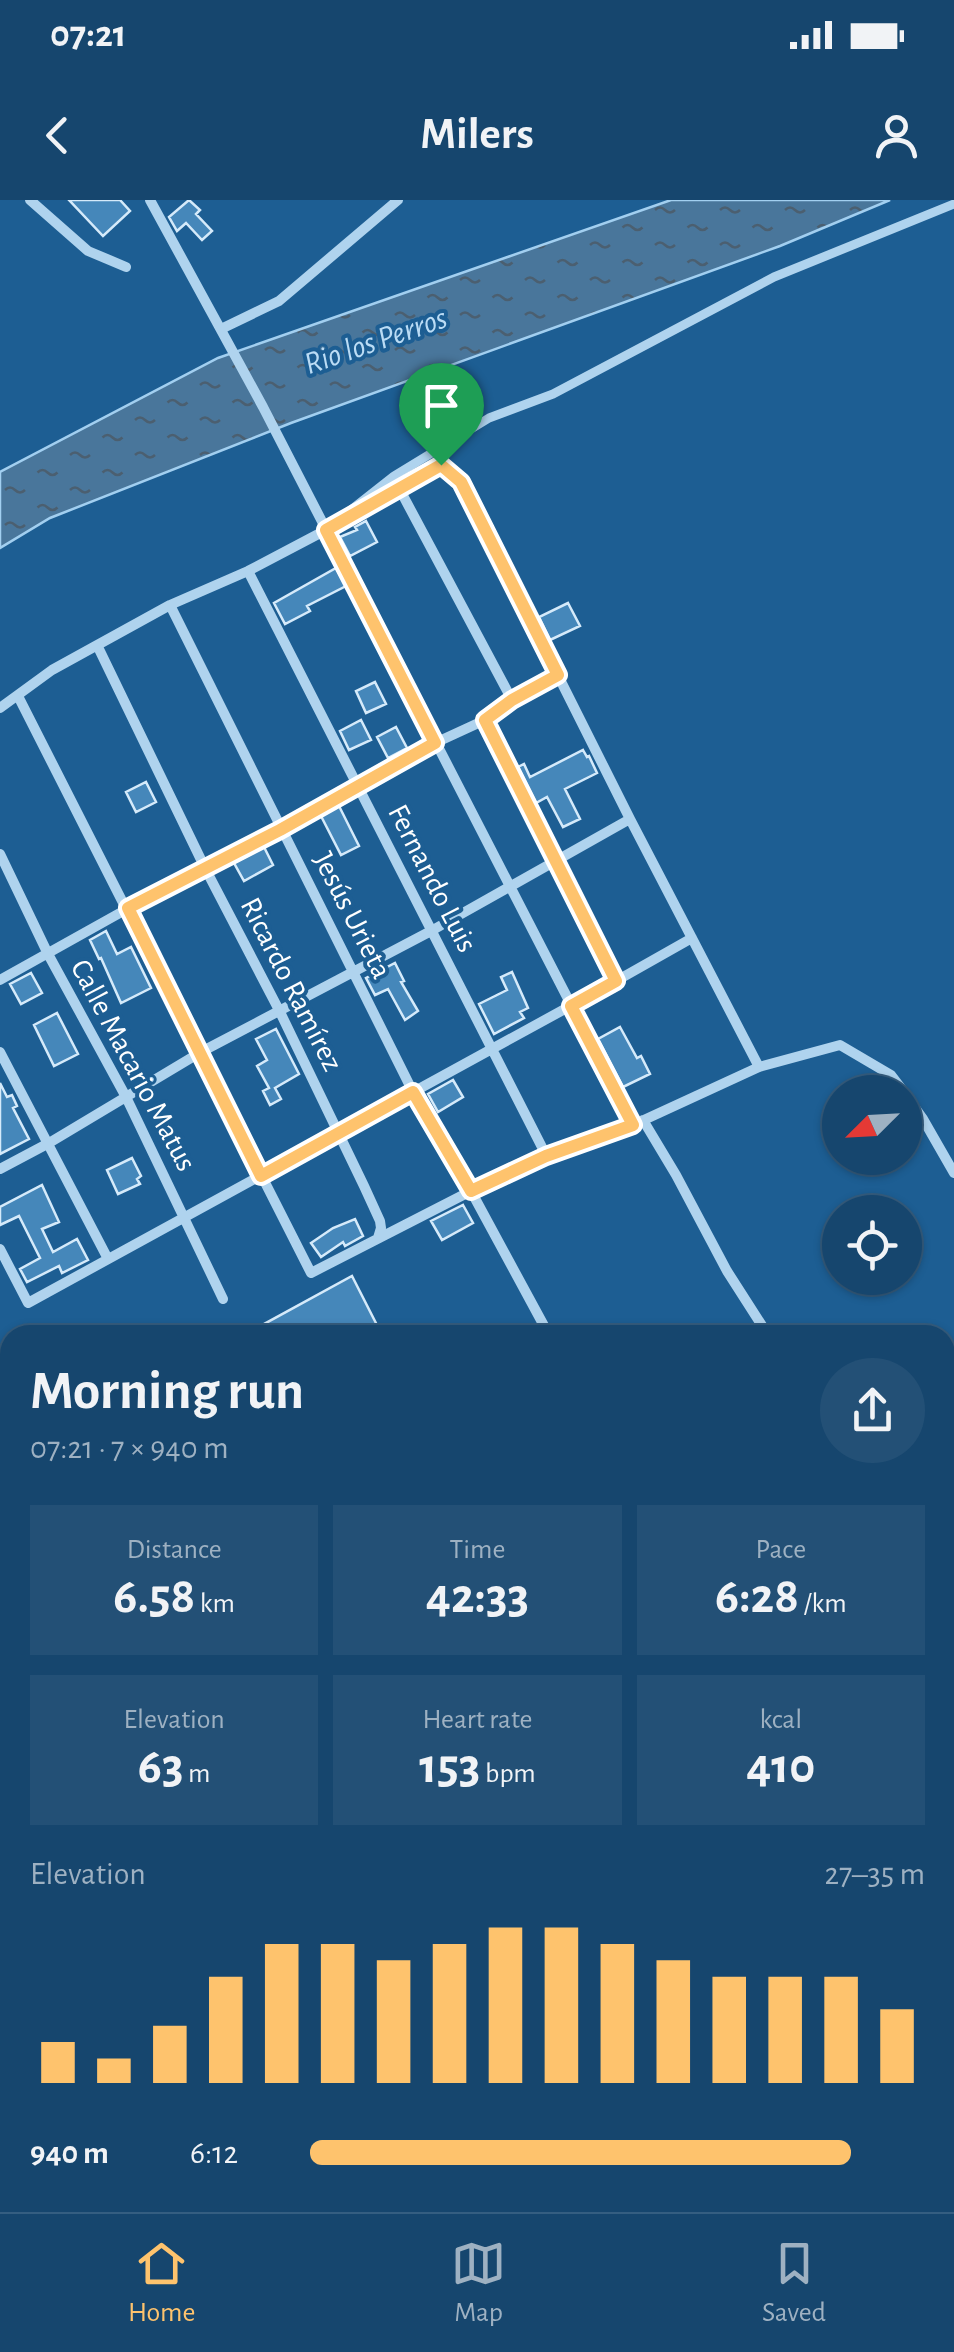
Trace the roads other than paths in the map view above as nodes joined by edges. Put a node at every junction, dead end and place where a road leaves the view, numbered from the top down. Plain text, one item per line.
1 (30, 200) edge
2 (398, 200) edge
3 (152, 201) edge
4 (954, 204) edge
5 (126, 267) dead end
6 (218, 324) junction
7 (399, 488) junction
8 (326, 530) junction
9 (248, 570) junction
10 (170, 605) junction
11 (97, 645) junction
12 (558, 675) junction
13 (18, 696) junction
14 (512, 700) junction
15 (0, 708) edge
16 (485, 720) junction
17 (435, 743) junction
18 (358, 784) junction
19 (630, 819) junction
20 (280, 830) junction
21 (0, 854) edge
22 (557, 860) junction
23 (205, 868) junction
24 (510, 887) junction
25 (128, 908) junction
26 (431, 931) junction
27 (692, 938) junction
28 (48, 954) junction
29 (354, 972) junction
30 (0, 980) edge
31 (616, 981) junction
32 (571, 1006) junction
33 (280, 1012) junction
34 (492, 1049) junction
35 (0, 1052) edge
36 (201, 1052) junction
37 (759, 1067) junction
38 (891, 1075) edge
39 (413, 1092) junction
40 (126, 1097) junction
41 (922, 1118) edge
42 (638, 1123) junction
43 (338, 1134) junction
44 (48, 1143) junction
45 (546, 1156) junction
46 (0, 1169) edge
47 (954, 1173) edge
48 (261, 1176) junction
49 (471, 1191) junction
50 (185, 1217) junction
51 (378, 1238) junction
52 (0, 1248) edge
53 (108, 1259) junction
54 (222, 1299) dead end
55 (544, 1325) edge
56 (761, 1325) edge

1 - 5 street
2 - 6 street
3 - 6 street
4 - 8 street
6 - 8 street
7 - 8 street
7 - 12 street
7 - 14 street
8 - 9 street
8 - 17 street
9 - 10 street
9 - 18 street, Fernando Luis
10 - 11 street
10 - 20 street, Jesús Urieta
11 - 13 street
11 - 23 street, Ricardo Ramírez
12 - 14 street
12 - 19 street
13 - 15 street
13 - 25 street
14 - 16 street
16 - 17 street
16 - 22 street
17 - 18 street
17 - 24 street
18 - 20 street
18 - 26 street, Fernando Luis
19 - 22 street
19 - 27 street
20 - 23 street
20 - 29 street, Jesús Urieta
21 - 28 street, Calle Macario Matus
22 - 24 street
22 - 31 street
23 - 25 street
23 - 33 street, Ricardo Ramírez
24 - 26 street
24 - 32 street
25 - 28 street
25 - 36 street
26 - 29 street
26 - 34 street, Fernando Luis
27 - 31 street
27 - 37 street
28 - 30 street
28 - 40 street, Calle Macario Matus
29 - 33 street
29 - 39 street, Jesús Urieta
31 - 32 street
32 - 34 street
32 - 42 street
33 - 36 street
33 - 43 street, Ricardo Ramírez
34 - 39 street
34 - 45 street, Fernando Luis
35 - 44 street
36 - 40 street
36 - 48 street
37 - 38 street
37 - 42 street
39 - 43 street
39 - 49 street, Jesús Urieta
40 - 44 street
40 - 50 street, Calle Macario Matus
41 - 47 street
42 - 45 street
42 - 56 street
43 - 48 street
43 - 51 street, Ricardo Ramírez
44 - 46 street
44 - 53 street
45 - 49 street
48 - 50 street
48 - 51 street
49 - 51 street
49 - 55 street, Jesús Urieta
50 - 53 street
50 - 54 street, Calle Macario Matus
52 - 53 street

